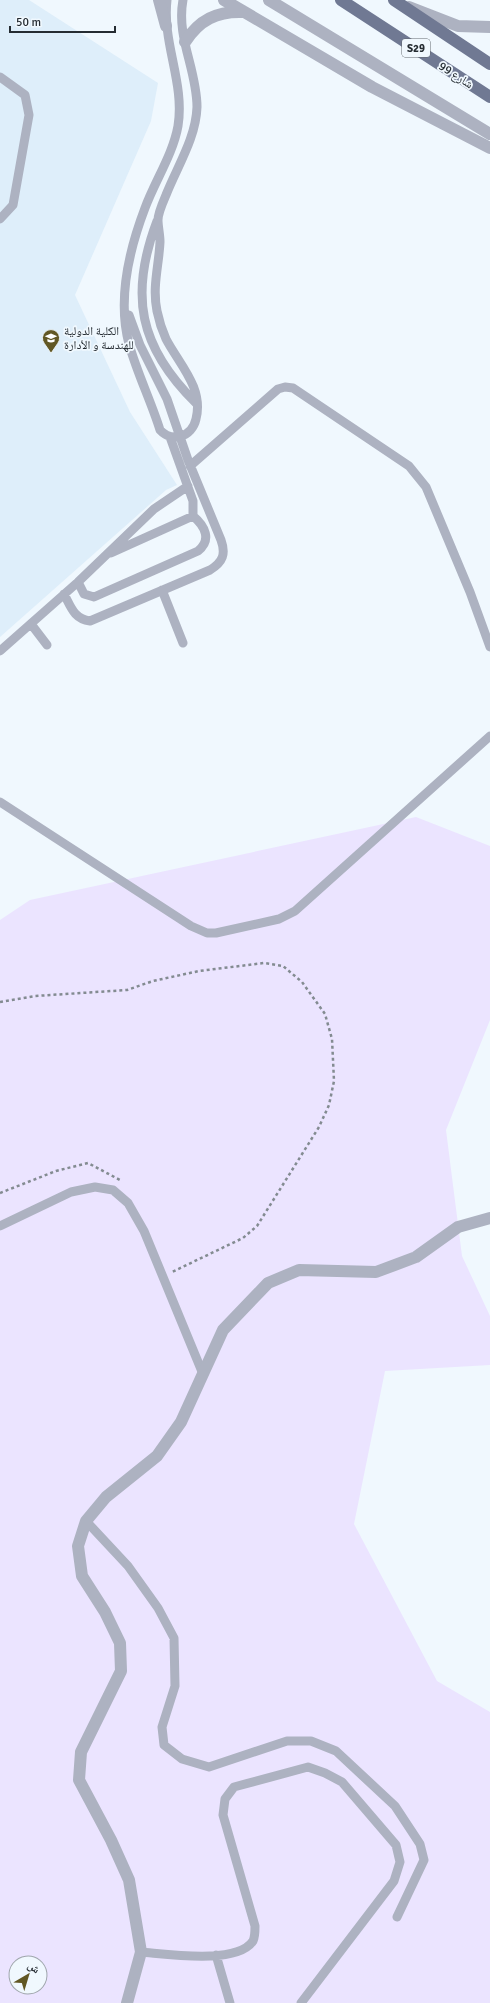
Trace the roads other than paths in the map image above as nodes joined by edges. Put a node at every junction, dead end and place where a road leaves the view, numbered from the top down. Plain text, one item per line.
1 (160, 0) edge
2 (167, 0) edge
3 (183, 0) edge
4 (224, 0) edge
5 (269, 0) edge
6 (341, 0) edge
7 (397, 1) edge
8 (244, 12) junction
9 (166, 26) junction
10 (490, 27) edge
11 (185, 42) junction
12 (490, 64) edge
13 (0, 77) edge
14 (490, 97) edge
15 (490, 134) edge
16 (490, 148) edge
17 (0, 219) edge
18 (158, 219) junction
19 (124, 291) junction
20 (196, 403) junction
21 (170, 437) junction
22 (180, 437) junction
23 (190, 466) junction
24 (188, 486) junction
25 (194, 516) junction
26 (216, 528) junction
27 (205, 532) junction
28 (104, 556) junction
29 (78, 582) junction
30 (162, 590) junction
31 (64, 594) junction
32 (31, 624) junction
33 (183, 643) dead end
34 (47, 645) dead end
35 (490, 646) edge
36 (0, 651) edge
37 (490, 736) edge
38 (0, 802) edge
39 (490, 1218) edge
40 (0, 1226) edge
41 (203, 1374) junction
42 (86, 1521) junction
43 (397, 1917) dead end
44 (142, 1952) junction
45 (216, 1955) junction
46 (127, 2003) edge
47 (230, 2003) edge
48 (301, 2003) edge

1 - 9 street
2 - 9 lane
3 - 11 lane
4 - 8 street
5 - 15 street
6 - 14 main road, 99 شارع / S29
7 - 10 street
7 - 12 main road, S29
8 - 11 street
8 - 16 street
9 - 19 lane
11 - 18 lane
13 - 17 lane
18 - 20 lane
18 - 20 lane
19 - 21 lane
19 - 22 lane
20 - 22 lane
21 - 22 lane
21 - 24 lane
22 - 23 lane
23 - 26 lane
23 - 35 lane
24 - 25 lane
24 - 28 lane
25 - 27 lane
25 - 28 lane
26 - 27 lane
26 - 30 lane
27 - 29 lane
28 - 29 lane
29 - 31 lane
30 - 31 lane
30 - 33 lane
31 - 32 lane
32 - 34 lane
32 - 36 lane
37 - 38 lane
39 - 41 street
40 - 41 lane
41 - 42 street
42 - 43 lane
42 - 44 street
44 - 45 lane
44 - 46 street
45 - 47 lane
45 - 48 lane

